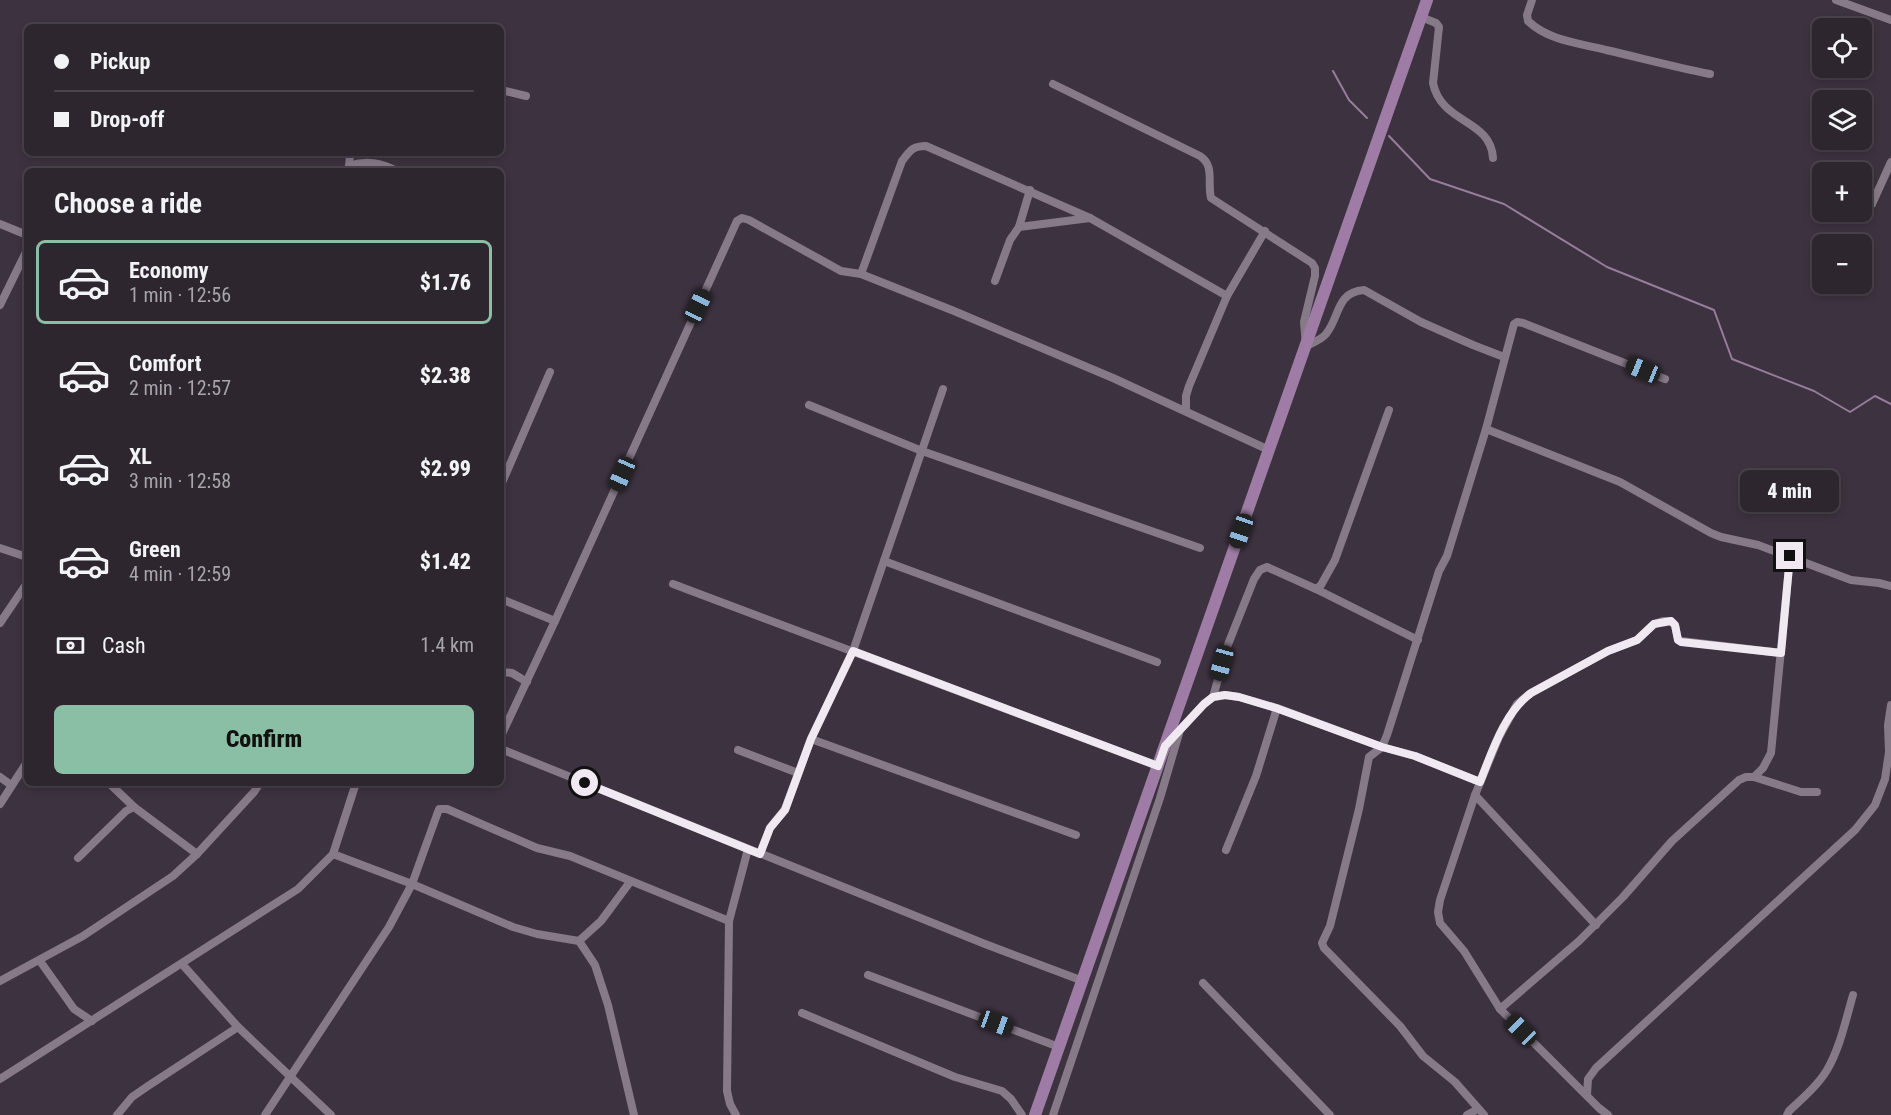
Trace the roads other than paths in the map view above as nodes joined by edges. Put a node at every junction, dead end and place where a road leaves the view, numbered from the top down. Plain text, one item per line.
1 (1427, 0) edge
2 (1532, 0) edge
3 (1836, 0) edge
4 (1421, 17) junction
5 (1891, 20) edge
6 (1710, 74) dead end
7 (1053, 84) dead end
8 (504, 91) edge
9 (526, 96) dead end
10 (1494, 158) dead end
11 (1891, 162) edge
12 (349, 168) edge
13 (389, 168) edge
14 (1029, 190) junction
15 (1872, 204) edge
16 (1090, 218) junction
17 (0, 225) edge
18 (1019, 227) junction
19 (1265, 231) junction
20 (24, 234) edge
21 (24, 256) edge
22 (861, 274) junction
23 (995, 281) dead end
24 (1227, 296) junction
25 (0, 305) edge
26 (1306, 346) junction
27 (1504, 357) junction
28 (550, 372) dead end
29 (1665, 379) dead end
30 (943, 389) dead end
31 (810, 405) dead end
32 (1389, 410) dead end
33 (1186, 411) junction
34 (1486, 429) junction
35 (1269, 450) junction
36 (922, 451) junction
37 (504, 478) edge
38 (0, 548) edge
39 (1200, 548) dead end
40 (24, 556) edge
41 (1790, 556) junction
42 (884, 561) junction
43 (673, 584) dead end
44 (1891, 586) edge
45 (24, 587) edge
46 (1316, 589) junction
47 (504, 600) edge
48 (555, 621) junction
49 (0, 623) edge
50 (1418, 640) junction
51 (853, 651) junction
52 (1781, 653) junction
53 (1157, 662) dead end
54 (504, 673) edge
55 (526, 682) junction
56 (1213, 697) junction
57 (1891, 705) edge
58 (1276, 708) junction
59 (504, 730) edge
60 (1180, 730) junction
61 (811, 739) junction
62 (1165, 746) junction
63 (1382, 747) junction
64 (738, 750) dead end
65 (504, 751) edge
66 (24, 766) edge
67 (1158, 766) junction
68 (798, 773) junction
69 (0, 777) edge
70 (1754, 777) junction
71 (1480, 782) junction
72 (11, 785) junction
73 (112, 786) edge
74 (258, 786) edge
75 (355, 786) edge
76 (1817, 792) dead end
77 (1475, 795) junction
78 (0, 804) edge
79 (134, 807) junction
80 (1076, 835) dead end
81 (748, 849) junction
82 (1226, 850) dead end
83 (197, 854) junction
84 (333, 854) junction
85 (760, 854) junction
86 (78, 858) dead end
87 (630, 882) junction
88 (412, 884) junction
89 (729, 921) junction
90 (1596, 925) junction
91 (579, 942) junction
92 (39, 961) junction
93 (182, 964) junction
94 (868, 975) dead end
95 (0, 981) edge
96 (1083, 981) junction
97 (1203, 983) dead end
98 (1853, 995) dead end
99 (1500, 1009) junction
100 (802, 1013) dead end
101 (92, 1021) junction
102 (238, 1026) junction
103 (1059, 1047) junction
104 (290, 1077) junction
105 (0, 1079) edge
106 (1588, 1079) junction
107 (1574, 1082) junction
108 (1587, 1095) junction
109 (1481, 1112) edge
110 (117, 1115) edge
111 (265, 1115) edge
112 (332, 1115) edge
113 (634, 1115) edge
114 (736, 1115) edge
115 (1022, 1115) edge
116 (1035, 1115) edge
117 (1053, 1115) edge
118 (1330, 1115) edge
119 (1467, 1115) edge
120 (1608, 1115) edge
121 (1787, 1115) edge

1 - 4 main road
2 - 6 street
3 - 5 street
4 - 10 street
4 - 26 main road
7 - 19 street
8 - 9 street
11 - 15 street
12 - 13 street
14 - 16 street
14 - 18 street
14 - 22 street
16 - 18 street
16 - 24 street
17 - 20 street
18 - 23 street
19 - 24 street
19 - 26 street
21 - 25 street
22 - 33 street
22 - 48 street
24 - 33 street
26 - 27 street
26 - 35 main road
27 - 29 street
27 - 34 street
28 - 37 street
30 - 36 street
31 - 36 street
32 - 46 street
33 - 35 street
34 - 41 street
34 - 50 street
35 - 62 main road
36 - 39 street
36 - 42 street
38 - 40 street
41 - 44 street
41 - 52 street
42 - 51 street
42 - 53 street
43 - 51 street
45 - 49 street
46 - 50 street
46 - 56 street
47 - 48 street
48 - 55 street
50 - 63 street
51 - 61 street
51 - 67 street
52 - 70 street
52 - 71 street
54 - 55 street
55 - 59 street
56 - 58 street
56 - 60 street
57 - 106 street
58 - 63 street
58 - 82 street
60 - 62 street
60 - 117 street
61 - 68 street
61 - 80 street
62 - 67 main road
63 - 71 street
63 - 109 street
64 - 68 street
65 - 81 street
66 - 72 street
67 - 96 main road
68 - 85 street
69 - 72 street
70 - 76 street
70 - 90 street
71 - 77 street
72 - 78 street
73 - 79 street
74 - 83 street
75 - 84 street
77 - 90 street
77 - 99 street
79 - 83 street
79 - 86 street
81 - 85 street
81 - 89 street
83 - 92 street
84 - 88 street
84 - 93 street
85 - 96 street
87 - 88 street
87 - 89 street
87 - 91 street
88 - 91 street
88 - 104 street
89 - 114 street
90 - 99 street
91 - 113 street
92 - 95 street
92 - 101 street
93 - 101 street
93 - 102 street
94 - 103 street
96 - 103 main road
97 - 118 street
98 - 121 street
99 - 107 street
100 - 115 street
101 - 105 street
102 - 104 street
102 - 110 street
103 - 116 main road
104 - 111 street
104 - 112 street
106 - 107 street
106 - 108 street
107 - 108 street
108 - 120 street
109 - 119 street

